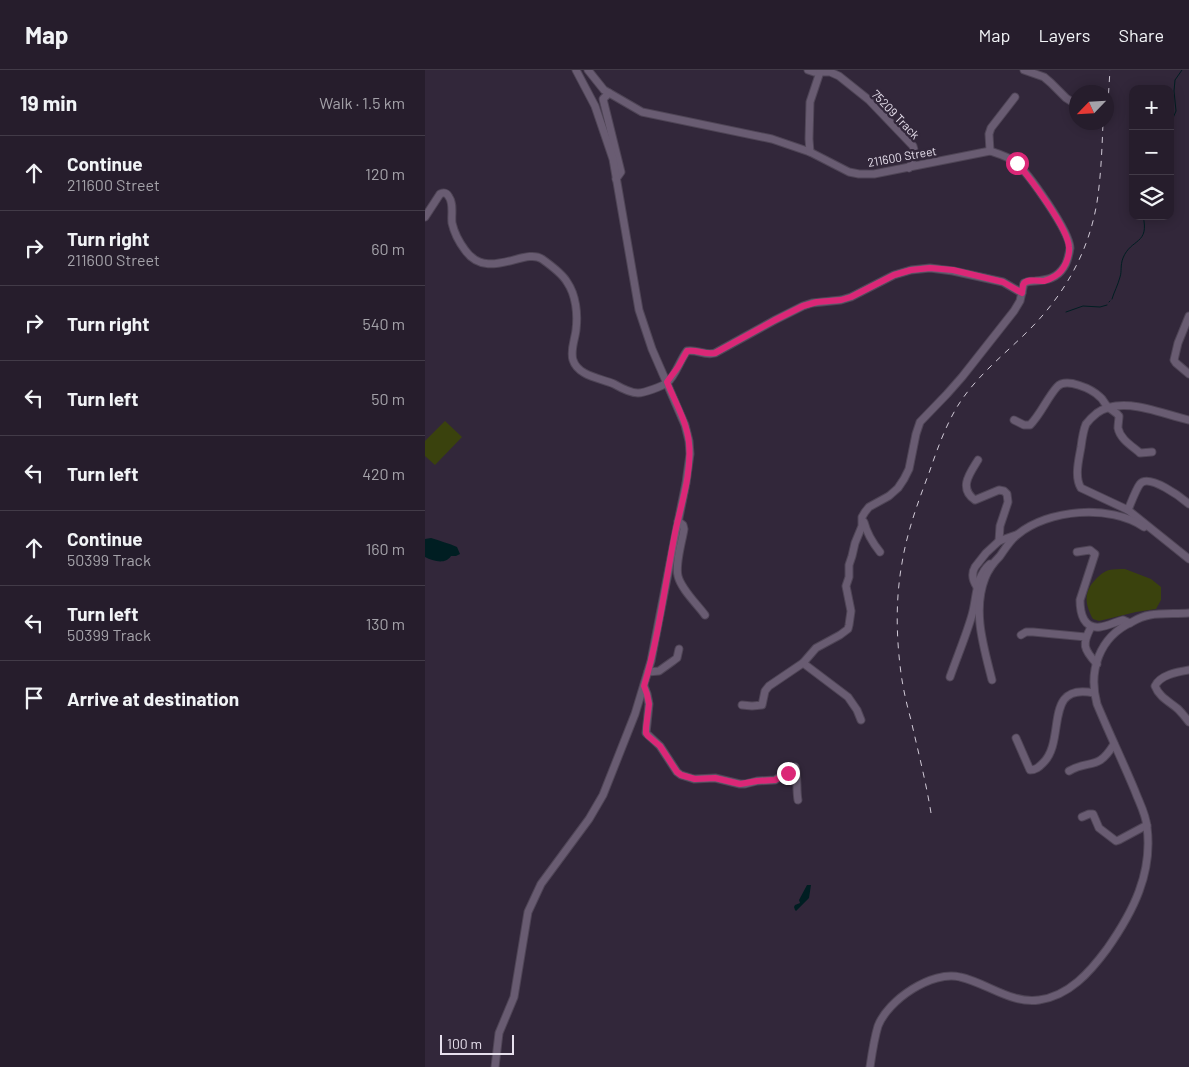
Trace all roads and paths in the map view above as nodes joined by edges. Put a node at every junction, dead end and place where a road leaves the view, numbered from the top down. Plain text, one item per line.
1 (576, 70) edge
2 (588, 70) edge
3 (808, 70) edge
4 (1024, 70) edge
5 (820, 72) junction
6 (609, 94) junction
7 (1015, 97) dead end
8 (1069, 100) edge
9 (990, 151) junction
10 (810, 152) junction
11 (909, 168) junction
12 (616, 179) junction
13 (425, 217) edge
14 (1022, 293) junction
15 (1188, 318) edge
16 (1189, 374) edge
17 (667, 382) junction
18 (1108, 407) junction
19 (1014, 420) dead end
20 (1189, 420) edge
21 (1152, 452) dead end
22 (978, 460) dead end
23 (1189, 504) edge
24 (1128, 510) junction
25 (862, 517) junction
26 (678, 521) junction
27 (1153, 530) junction
28 (1016, 535) junction
29 (999, 541) junction
30 (880, 552) dead end
31 (1077, 552) dead end
32 (1189, 559) edge
33 (996, 560) junction
34 (977, 587) junction
35 (1189, 613) edge
36 (705, 615) dead end
37 (1129, 623) junction
38 (1091, 627) junction
39 (1021, 636) dead end
40 (1086, 637) junction
41 (679, 650) dead end
42 (803, 663) junction
43 (1097, 664) junction
44 (1189, 670) edge
45 (648, 672) junction
46 (949, 677) dead end
47 (992, 680) dead end
48 (644, 686) junction
49 (1094, 693) junction
50 (742, 705) dead end
51 (861, 720) dead end
52 (1189, 722) edge
53 (1016, 738) dead end
54 (1114, 744) junction
55 (1069, 770) dead end
56 (798, 800) dead end
57 (1082, 817) dead end
58 (1147, 825) junction
59 (495, 1067) edge
60 (870, 1067) edge

1 - 12 street
2 - 6 street, 211600 Street
3 - 5 street, 75209 Track
4 - 8 street
5 - 10 street
5 - 11 street, 75209 Track
6 - 10 street, 211600 Street
6 - 12 street
7 - 9 street
9 - 11 street, 211600 Street
9 - 14 street
10 - 11 street, 211600 Street
12 - 17 street
13 - 17 street
14 - 17 street
14 - 25 street
15 - 16 street
17 - 26 street
18 - 19 street
18 - 20 street
18 - 21 street
18 - 24 street
22 - 29 street
23 - 24 street
24 - 27 street
25 - 30 street
25 - 42 street
26 - 36 street
26 - 45 street
27 - 28 street
27 - 32 street
28 - 29 street
28 - 33 street
29 - 34 street
31 - 38 street
33 - 34 street
33 - 47 street
34 - 46 street
35 - 37 street
37 - 38 street
37 - 43 street
38 - 40 street
39 - 40 street
40 - 43 street
41 - 45 street
42 - 50 street
42 - 51 street
43 - 49 street
44 - 52 street
45 - 48 street
48 - 56 street
48 - 59 street
49 - 53 street
49 - 54 street
54 - 55 street
54 - 58 street
57 - 58 street
58 - 60 street

